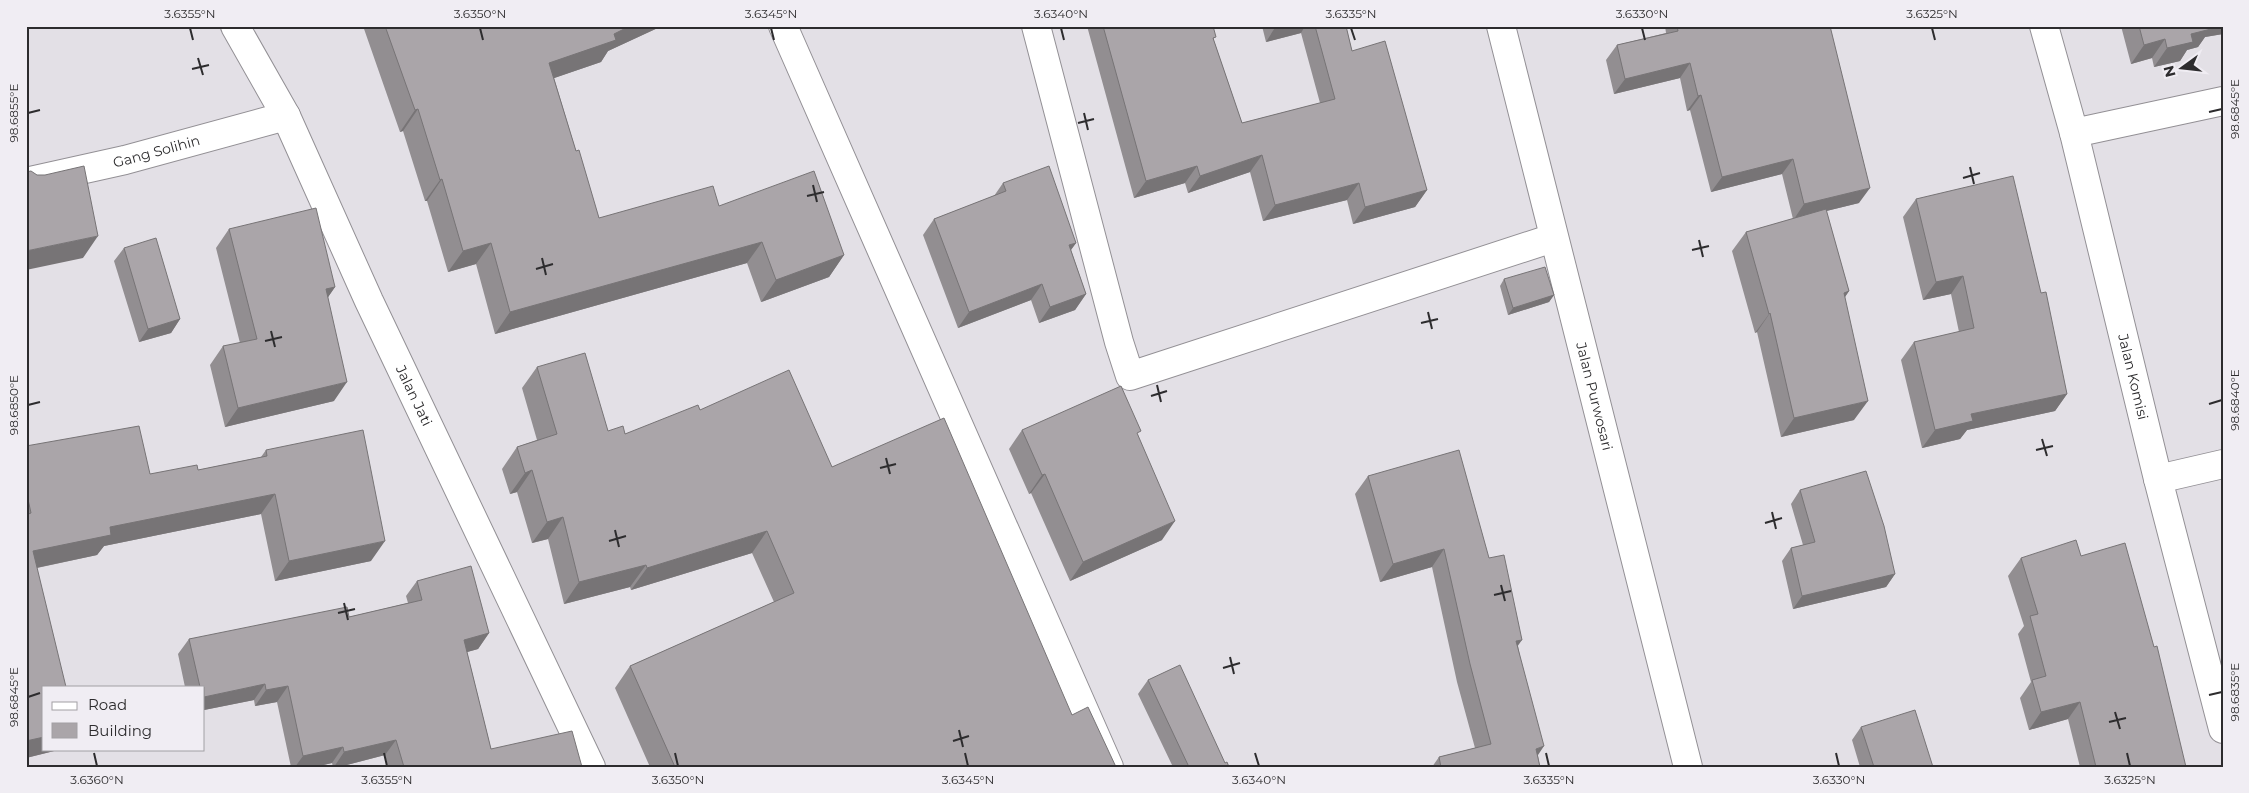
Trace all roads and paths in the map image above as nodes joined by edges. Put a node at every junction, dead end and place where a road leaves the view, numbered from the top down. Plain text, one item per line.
1 (235, 26) edge
2 (783, 26) edge
3 (1036, 26) edge
4 (1501, 26) edge
5 (2044, 26) edge
6 (2223, 101) edge
7 (286, 116) junction
8 (2074, 133) junction
9 (26, 182) edge
10 (1553, 238) junction
11 (2223, 464) edge
12 (2158, 479) junction
13 (2221, 714) edge
14 (591, 767) edge
15 (1109, 767) edge
16 (1688, 767) edge

1 - 7 street, Jalan Jati
2 - 15 street
3 - 10 street
4 - 10 street, Jalan Purwosari
5 - 8 street, Jalan Komisi
6 - 8 street
7 - 9 street, Gang Solihin
7 - 14 street, Jalan Jati
8 - 12 street, Jalan Komisi
10 - 16 street, Jalan Purwosari
11 - 12 street
12 - 13 street, Jalan Komisi

